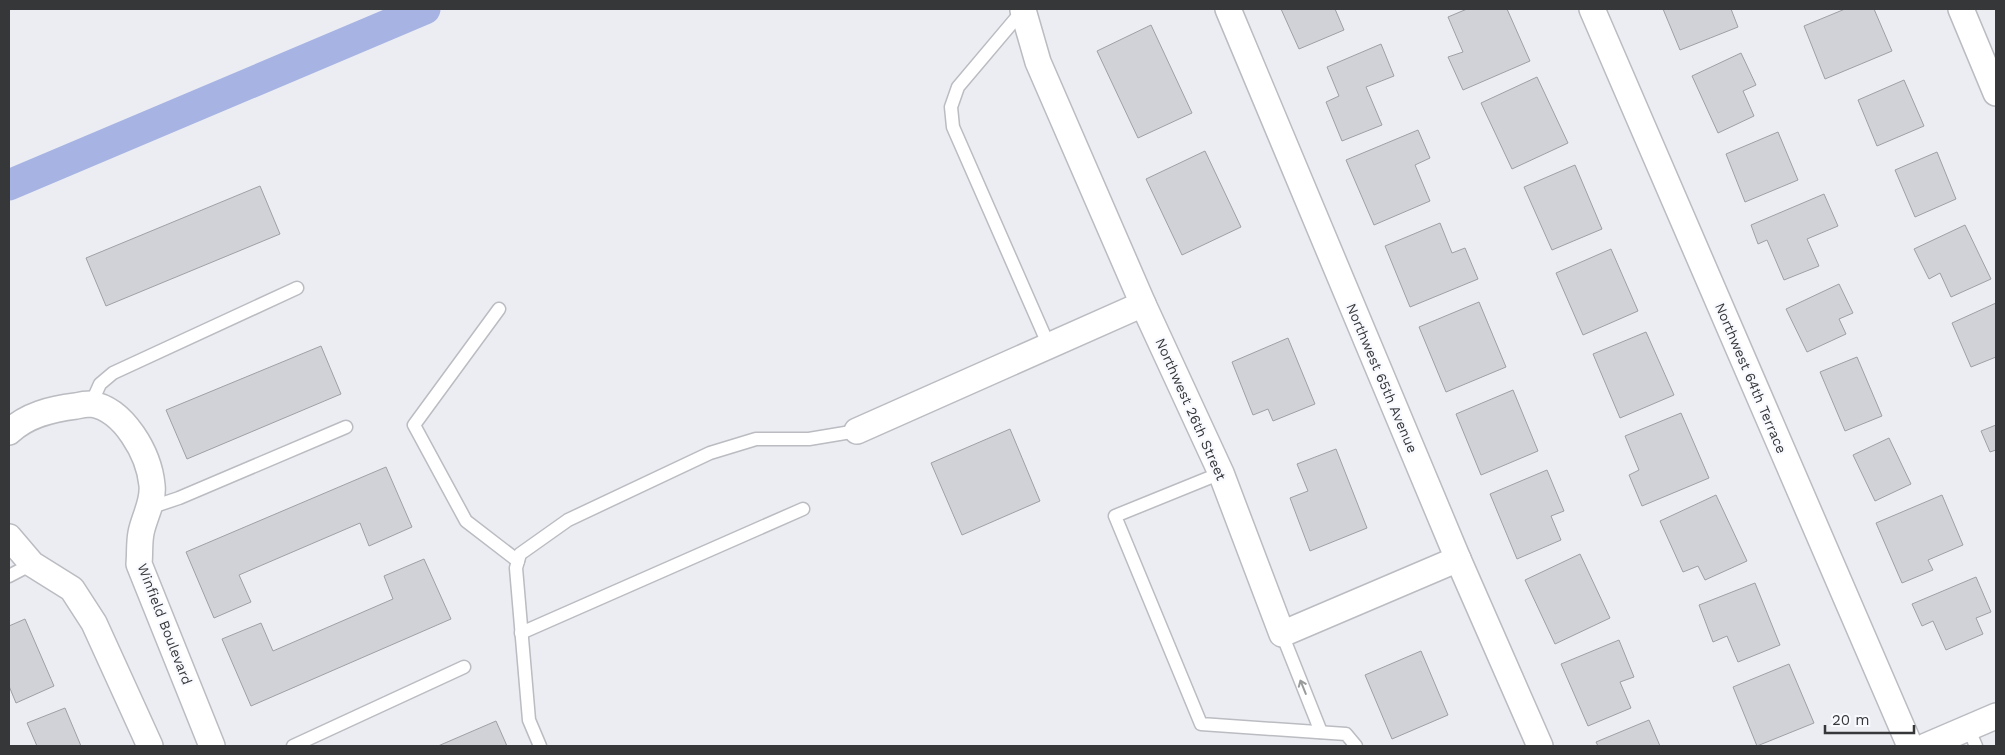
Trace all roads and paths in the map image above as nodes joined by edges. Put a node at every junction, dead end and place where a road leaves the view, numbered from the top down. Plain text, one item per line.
1 (1228, 9) edge
2 (1592, 9) edge
3 (1961, 9) edge
4 (1023, 10) joint
5 (1996, 93) edge
6 (297, 288) dead end
7 (1143, 304) junction
8 (499, 309) dead end
9 (1049, 346) junction
10 (91, 404) junction
11 (346, 427) dead end
12 (858, 431) joint
13 (9, 432) edge
14 (1221, 473) junction
15 (149, 508) junction
16 (803, 509) dead end
17 (9, 538) edge
18 (1458, 559) junction
19 (518, 561) junction
20 (32, 564) junction
21 (9, 576) edge
22 (521, 633) junction
23 (1282, 634) junction
24 (464, 667) dead end
25 (1996, 716) edge
26 (1321, 732) junction
27 (1972, 737) edge
28 (150, 746) edge
29 (212, 746) edge
30 (293, 746) edge
31 (540, 746) edge
32 (1356, 746) edge
33 (1540, 746) edge
34 (1910, 746) edge
35 (1926, 746) edge

1 - 18 street, Northwest 65th Avenue
2 - 34 street, Northwest 64th Terrace
3 - 5 street
4 - 7 street, Northwest 26th Street
4 - 9 lane
6 - 10 lane
7 - 9 street
7 - 14 street, Northwest 26th Street
8 - 19 lane
9 - 12 street
10 - 13 street
10 - 15 street, Winfield Boulevard
11 - 15 lane
12 - 19 lane
14 - 23 street, Northwest 26th Street
14 - 26 lane
15 - 29 street, Winfield Boulevard
16 - 22 lane
17 - 20 street
18 - 23 street
18 - 33 street, Northwest 65th Avenue
19 - 22 lane
20 - 21 lane
20 - 28 street
22 - 31 lane
26 -> 23 lane
24 - 30 lane
25 - 27 street
26 - 32 lane
27 - 35 street

